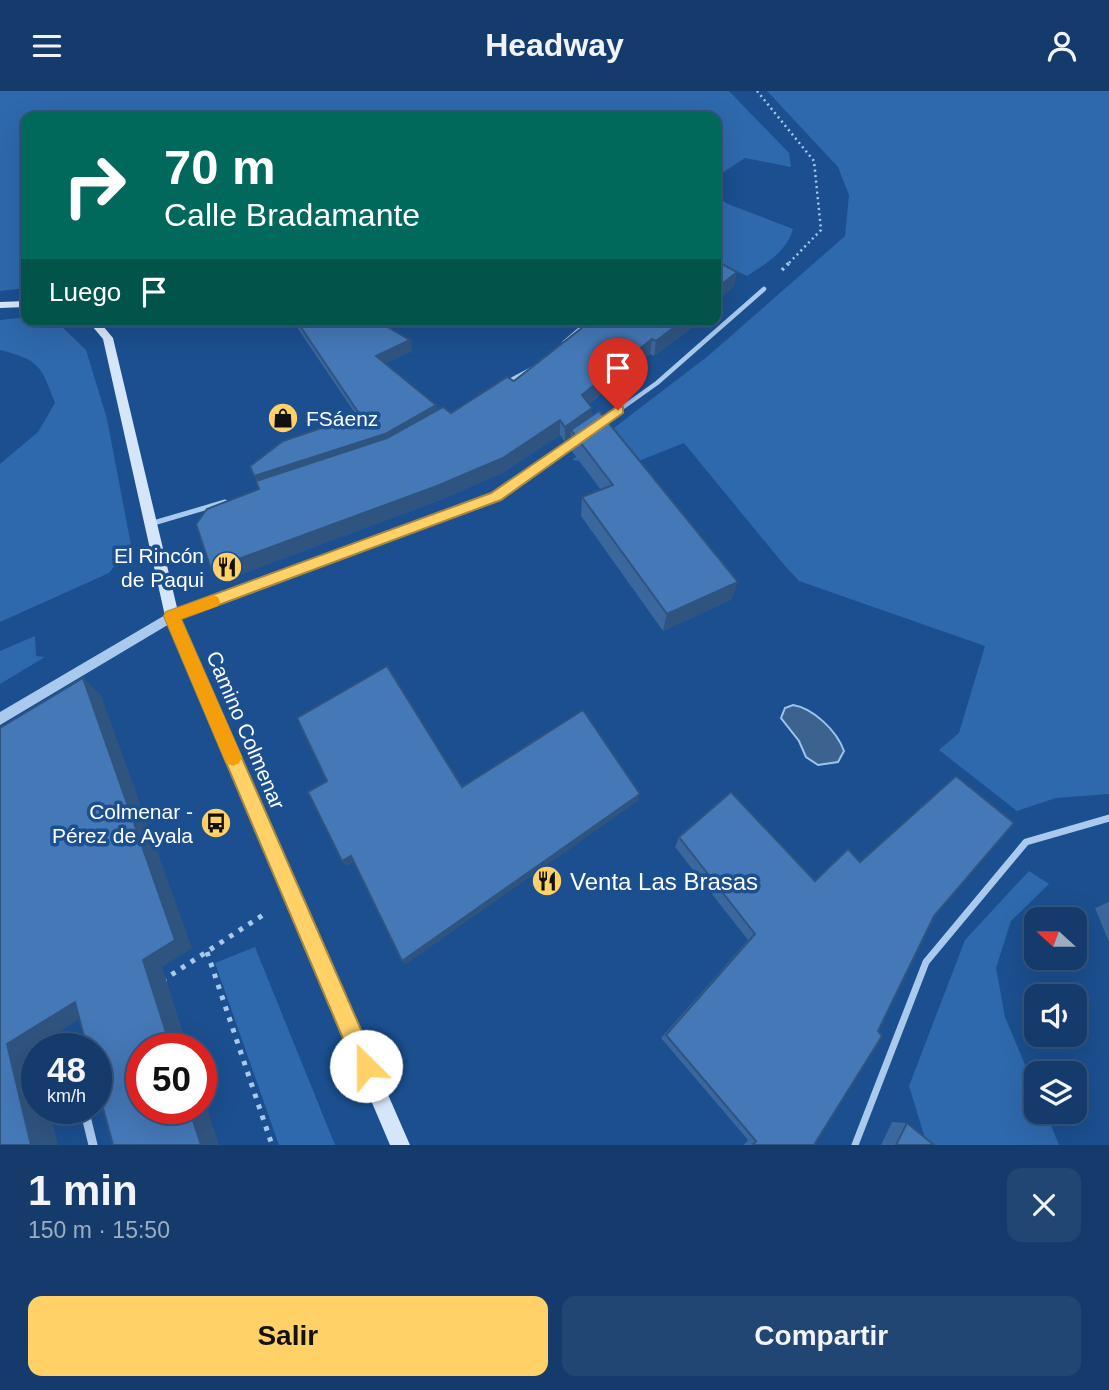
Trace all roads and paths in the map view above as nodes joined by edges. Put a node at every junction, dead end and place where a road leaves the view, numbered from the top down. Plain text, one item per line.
1 (757, 91) edge
2 (764, 289) joint
3 (21, 304) edge
4 (0, 305) edge
5 (97, 326) edge
6 (583, 326) edge
7 (562, 344) edge
8 (534, 368) edge
9 (498, 388) edge
10 (594, 427) edge
11 (584, 435) edge
12 (237, 499) edge
13 (150, 524) junction
14 (172, 616) junction
15 (0, 719) edge
16 (1109, 818) edge
17 (245, 927) dead end
18 (207, 952) junction
19 (149, 989) edge
20 (88, 1124) edge
21 (93, 1145) edge
22 (272, 1145) edge
23 (400, 1145) edge
24 (855, 1145) edge

1 - 2 path
2 - 10 lane
3 - 4 main road
5 - 13 main road, Camino Colmenar
6 - 7 lane
8 - 9 lane
11 - 14 lane
12 - 13 lane
13 - 14 main road, Camino Colmenar
14 - 15 street
14 - 23 main road, Camino Colmenar
16 - 24 lane
17 - 18 path
18 - 19 path
18 - 22 path
20 - 21 street

